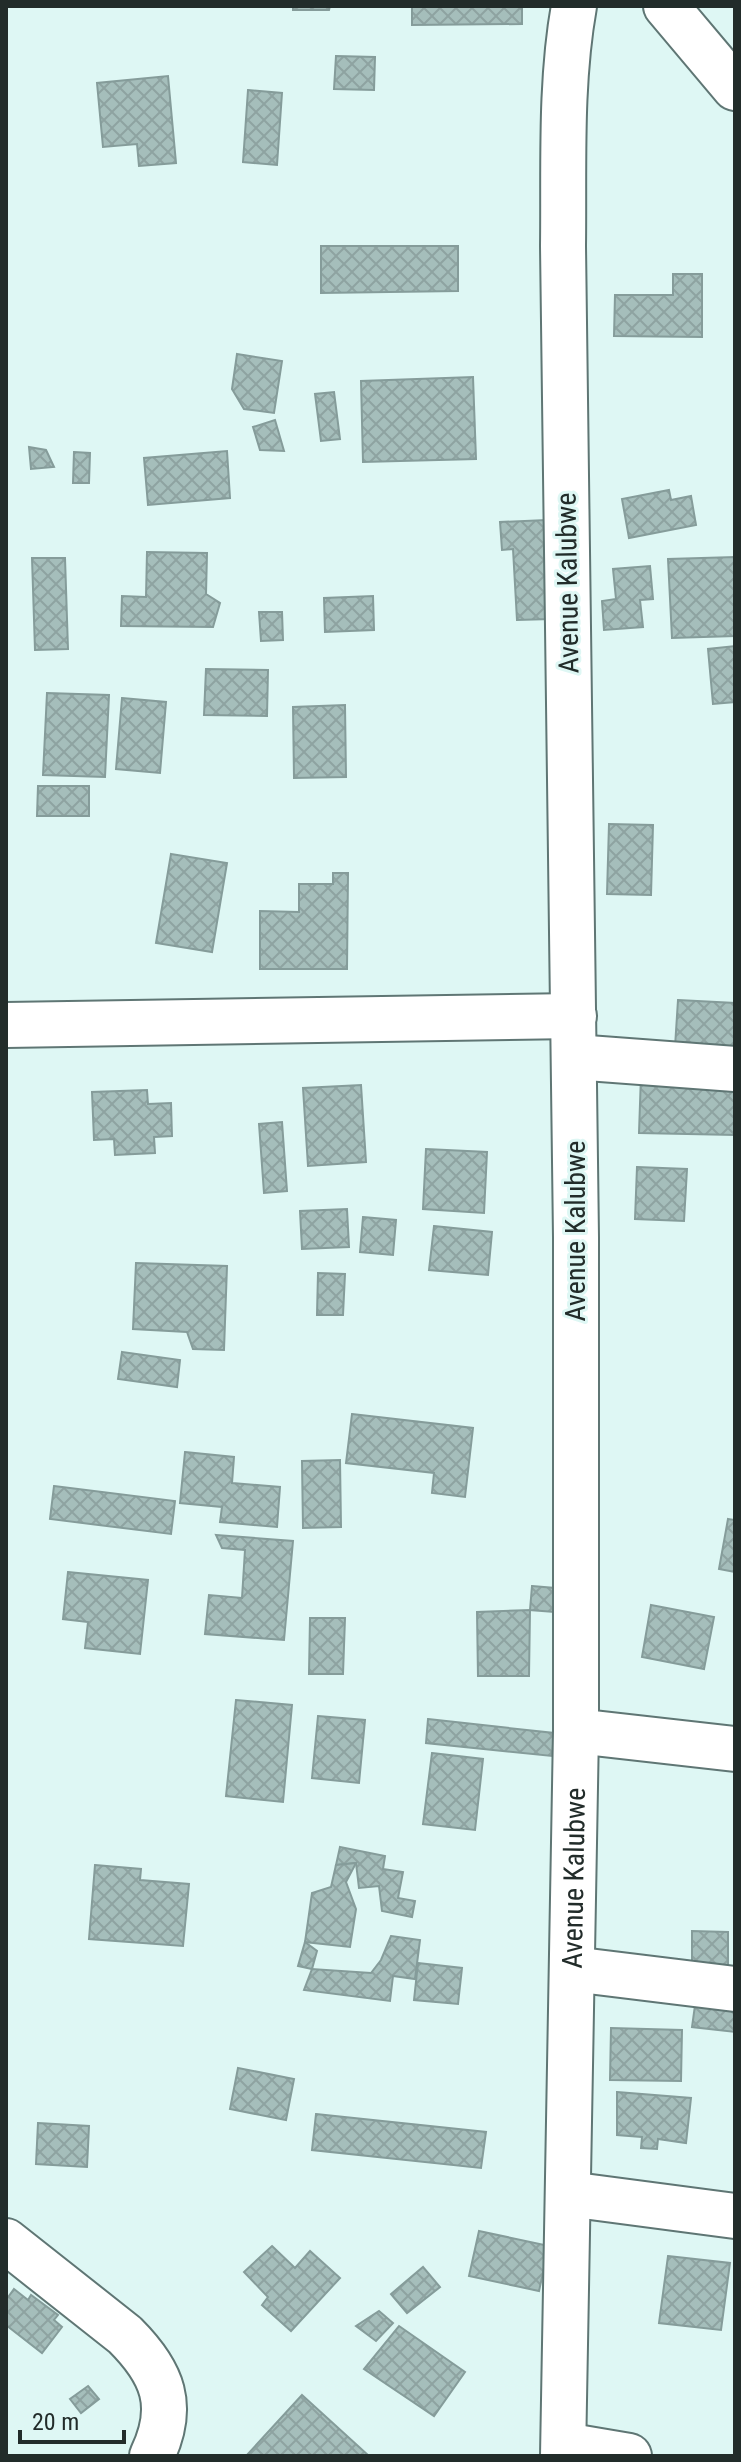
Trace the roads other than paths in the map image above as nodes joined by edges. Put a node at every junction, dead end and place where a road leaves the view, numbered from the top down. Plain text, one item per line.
1 (574, 6) edge
2 (666, 6) edge
3 (735, 88) edge
4 (6, 1025) edge
5 (574, 1037) junction
6 (735, 1069) edge
7 (576, 1731) junction
8 (735, 1749) edge
9 (572, 1969) junction
10 (735, 1989) edge
11 (568, 2194) junction
12 (735, 2216) edge
13 (6, 2241) edge
14 (563, 2451) edge
15 (152, 2456) edge
16 (629, 2456) edge

1 - 5 street, Avenue Kalubwe
2 - 3 street
4 - 5 street
5 - 6 street
5 - 7 street, Avenue Kalubwe
7 - 8 street
7 - 9 street, Avenue Kalubwe
9 - 10 street
9 - 11 street, Avenue Kalubwe
11 - 12 street
11 - 14 street, Avenue Kalubwe
13 - 15 street
14 - 16 street

